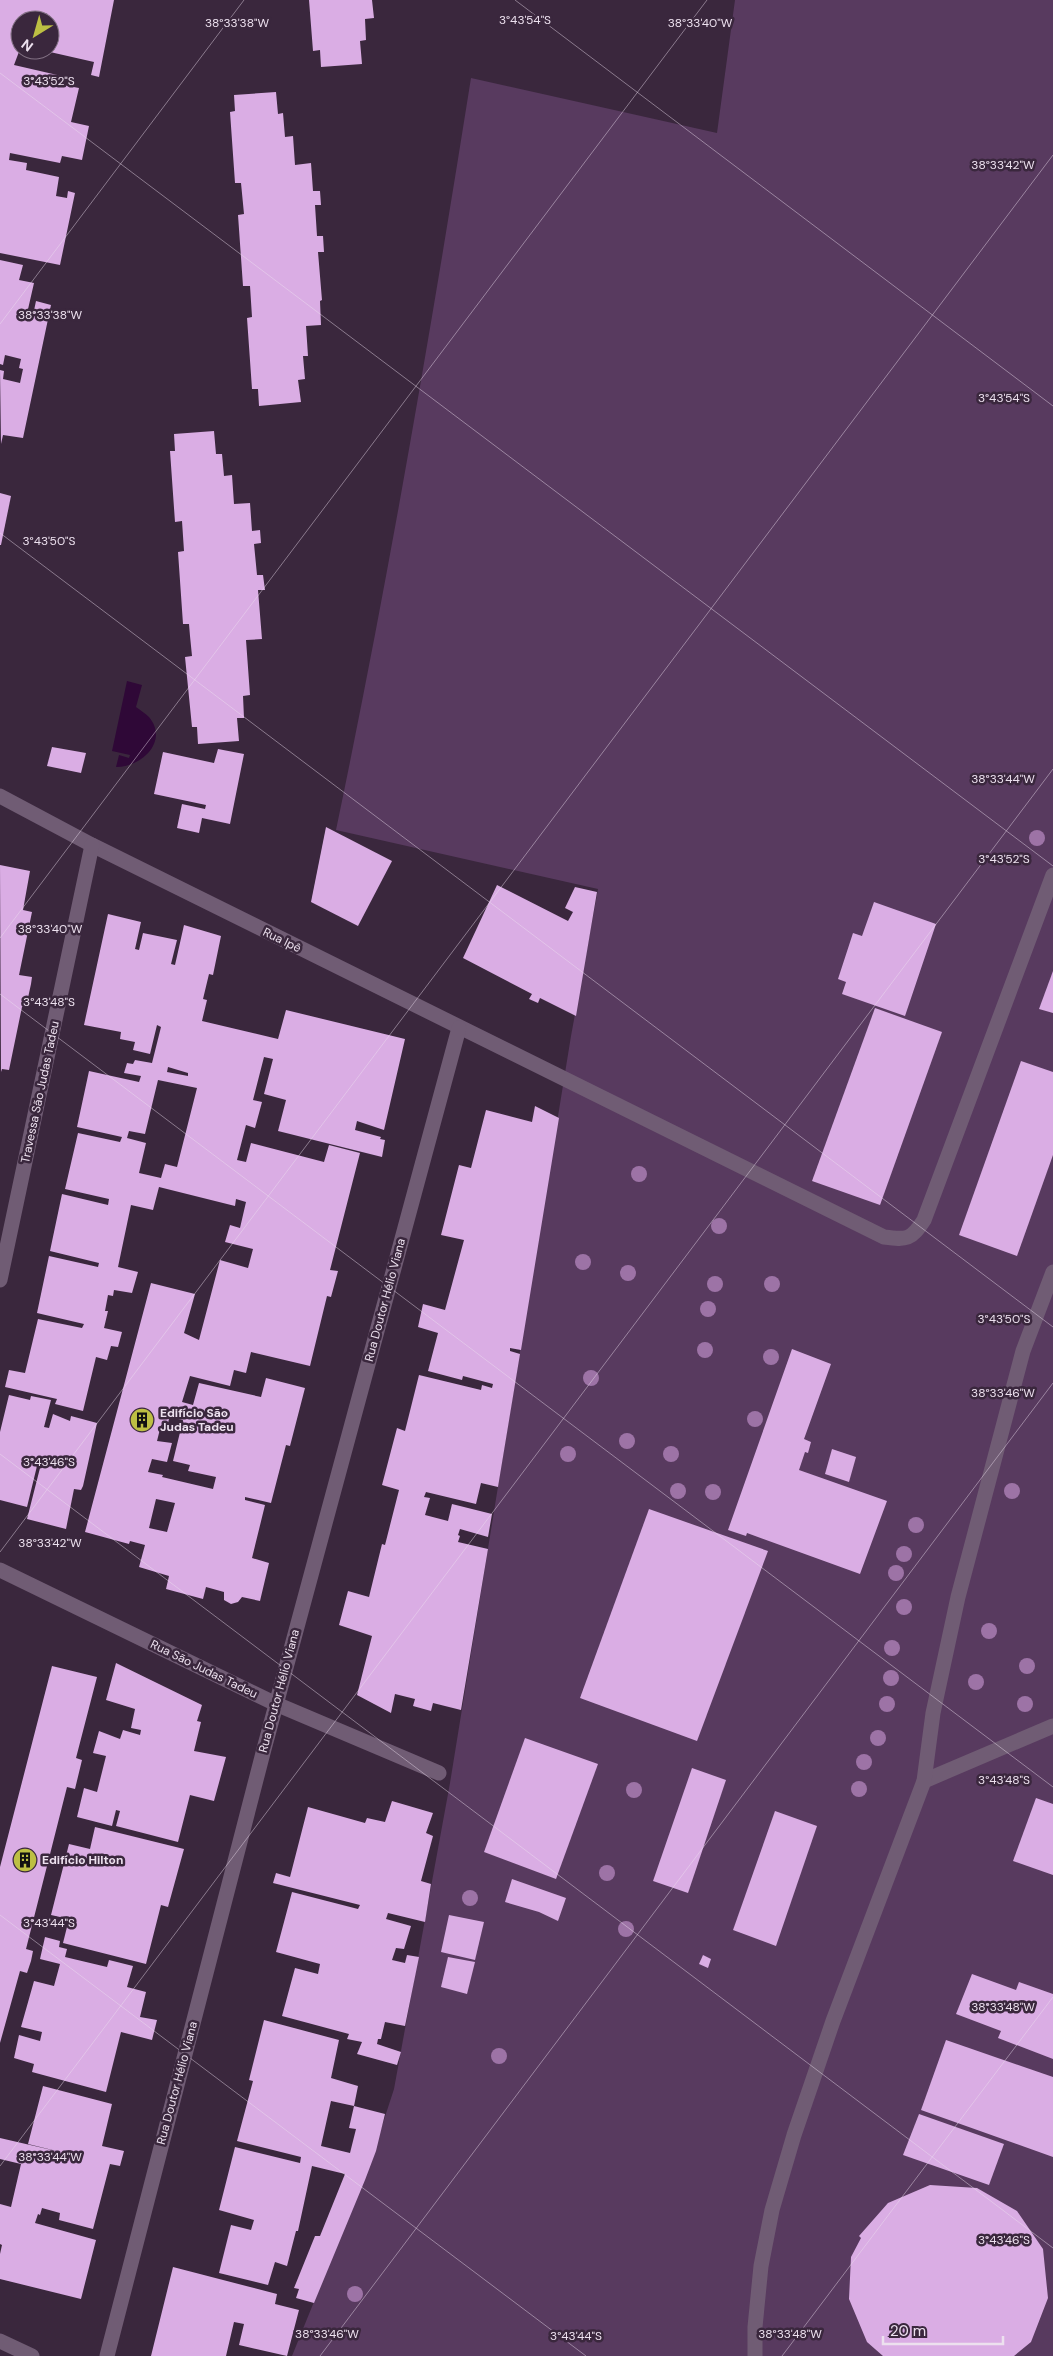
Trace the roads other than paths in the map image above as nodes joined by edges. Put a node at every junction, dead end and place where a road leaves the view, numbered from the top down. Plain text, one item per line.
1 (0, 796) edge
2 (92, 845) junction
3 (1053, 874) edge
4 (459, 1028) junction
5 (1053, 1272) edge
6 (0, 1280) edge
7 (0, 1570) edge
8 (276, 1704) junction
9 (1053, 1726) edge
10 (439, 1773) dead end
11 (924, 1781) junction
12 (0, 2341) edge
13 (32, 2356) edge
14 (107, 2356) edge
15 (755, 2356) edge

1 - 2 street, Rua Ipê
2 - 4 street, Rua Ipê
2 - 6 street, Travessa São Judas Tadeu
3 - 4 street, Rua Ipê
4 - 8 street, Rua Doutor Hélio Viana
5 - 11 street
7 - 8 street, Rua São Judas Tadeu
8 - 10 street, Rua São Judas Tadeu
8 - 14 street, Rua Doutor Hélio Viana
9 - 11 street
11 - 15 street
12 - 13 street

